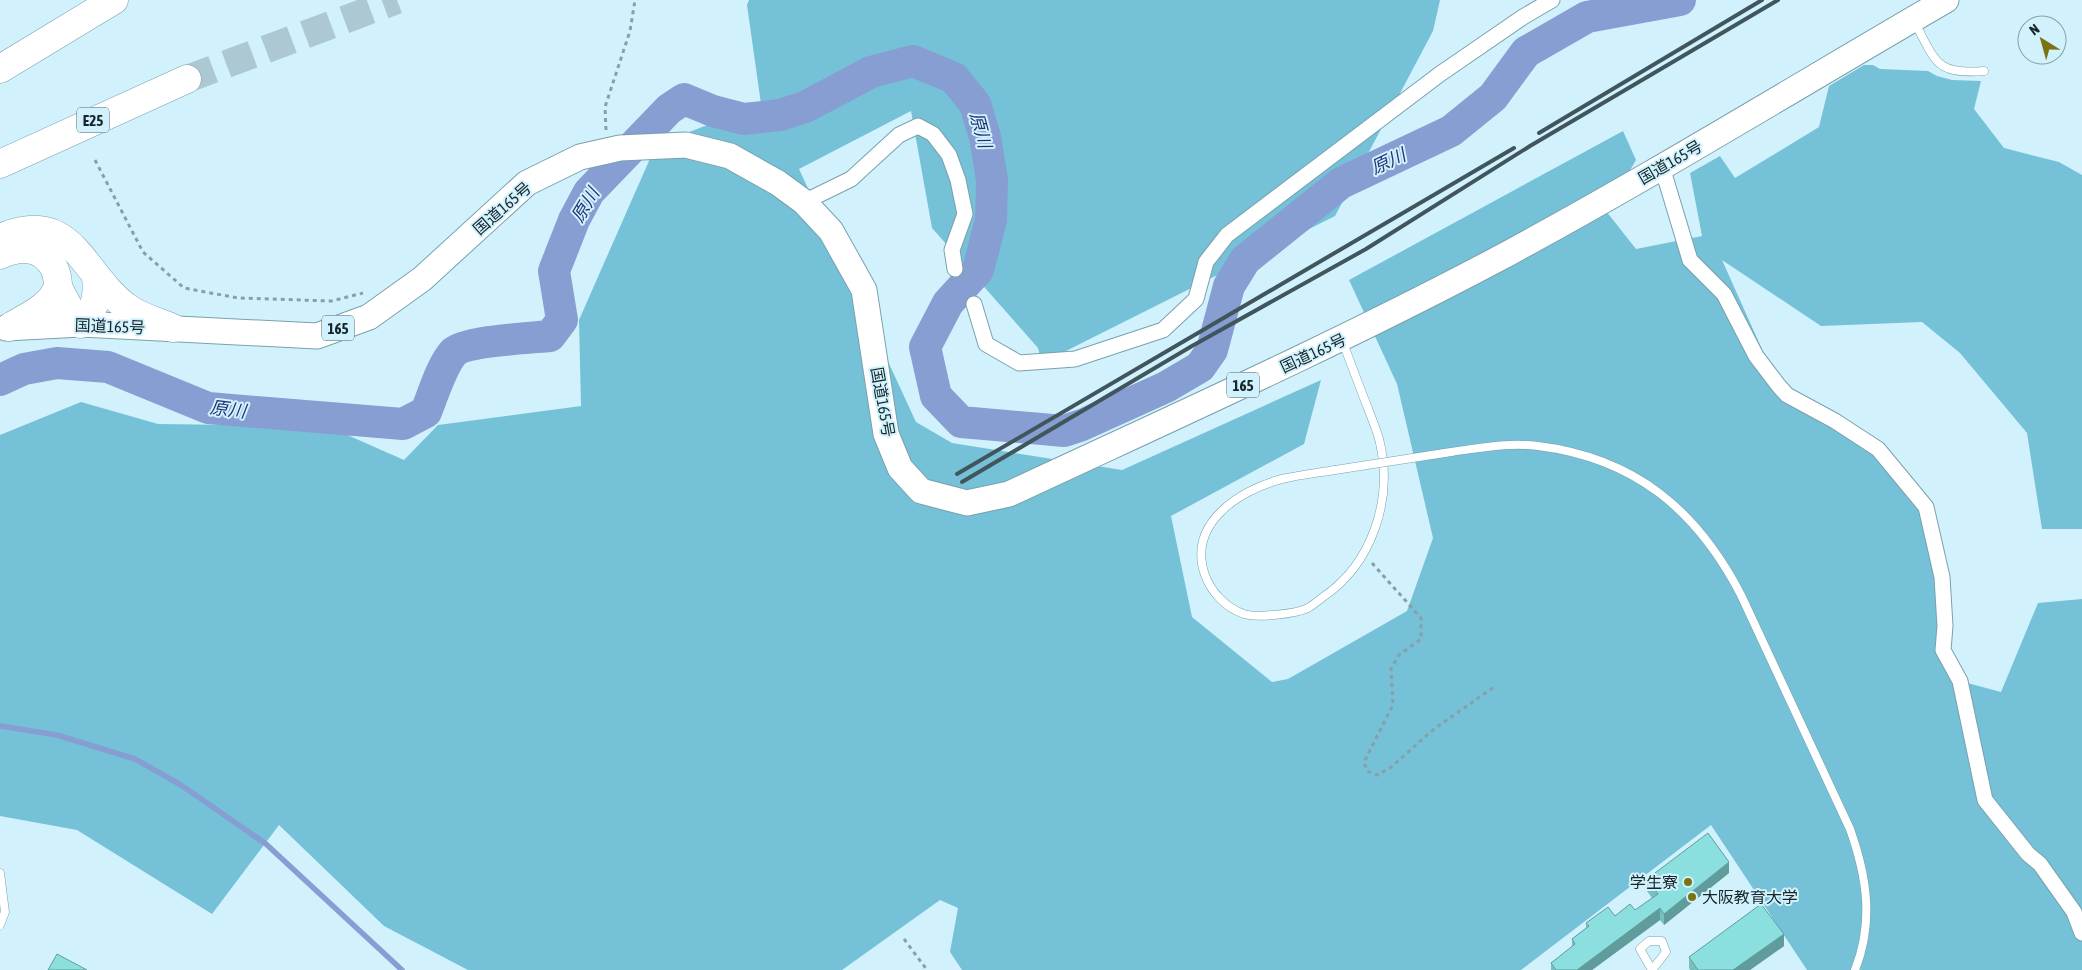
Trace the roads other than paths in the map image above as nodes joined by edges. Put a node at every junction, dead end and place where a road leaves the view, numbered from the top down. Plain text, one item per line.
1 (114, 0) edge
2 (1552, 0) edge
3 (1946, 0) edge
4 (1913, 19) junction
5 (0, 68) edge
6 (1984, 71) dead end
7 (187, 79) tunnel mouth
8 (0, 164) edge
9 (1662, 167) junction
10 (804, 202) junction
11 (0, 238) edge
12 (0, 255) edge
13 (955, 269) dead end
14 (96, 276) junction
15 (58, 287) junction
16 (974, 304) dead end
17 (81, 324) junction
18 (5, 328) edge
19 (173, 328) junction
20 (1342, 340) junction
21 (0, 873) edge
22 (0, 925) edge
23 (2082, 933) edge
24 (1854, 970) edge

1 - 5 highway
2 - 16 street
3 - 4 highway, 国道165号 / 165
4 - 6 lane
4 - 9 highway, 国道165号 / 165
7 - 8 highway, E25
9 - 20 highway, 国道165号 / 165
9 - 23 street
10 - 13 street
10 - 19 highway, 国道165号 / 165
10 - 20 highway, 国道165号 / 165
11 - 14 highway
12 - 15 highway
14 - 17 highway
14 - 19 highway
15 - 17 highway
15 - 18 highway
17 - 18 highway, 国道165号 / 165
17 - 19 highway, 国道165号 / 165
20 - 24 lane, bridge
21 - 22 lane

